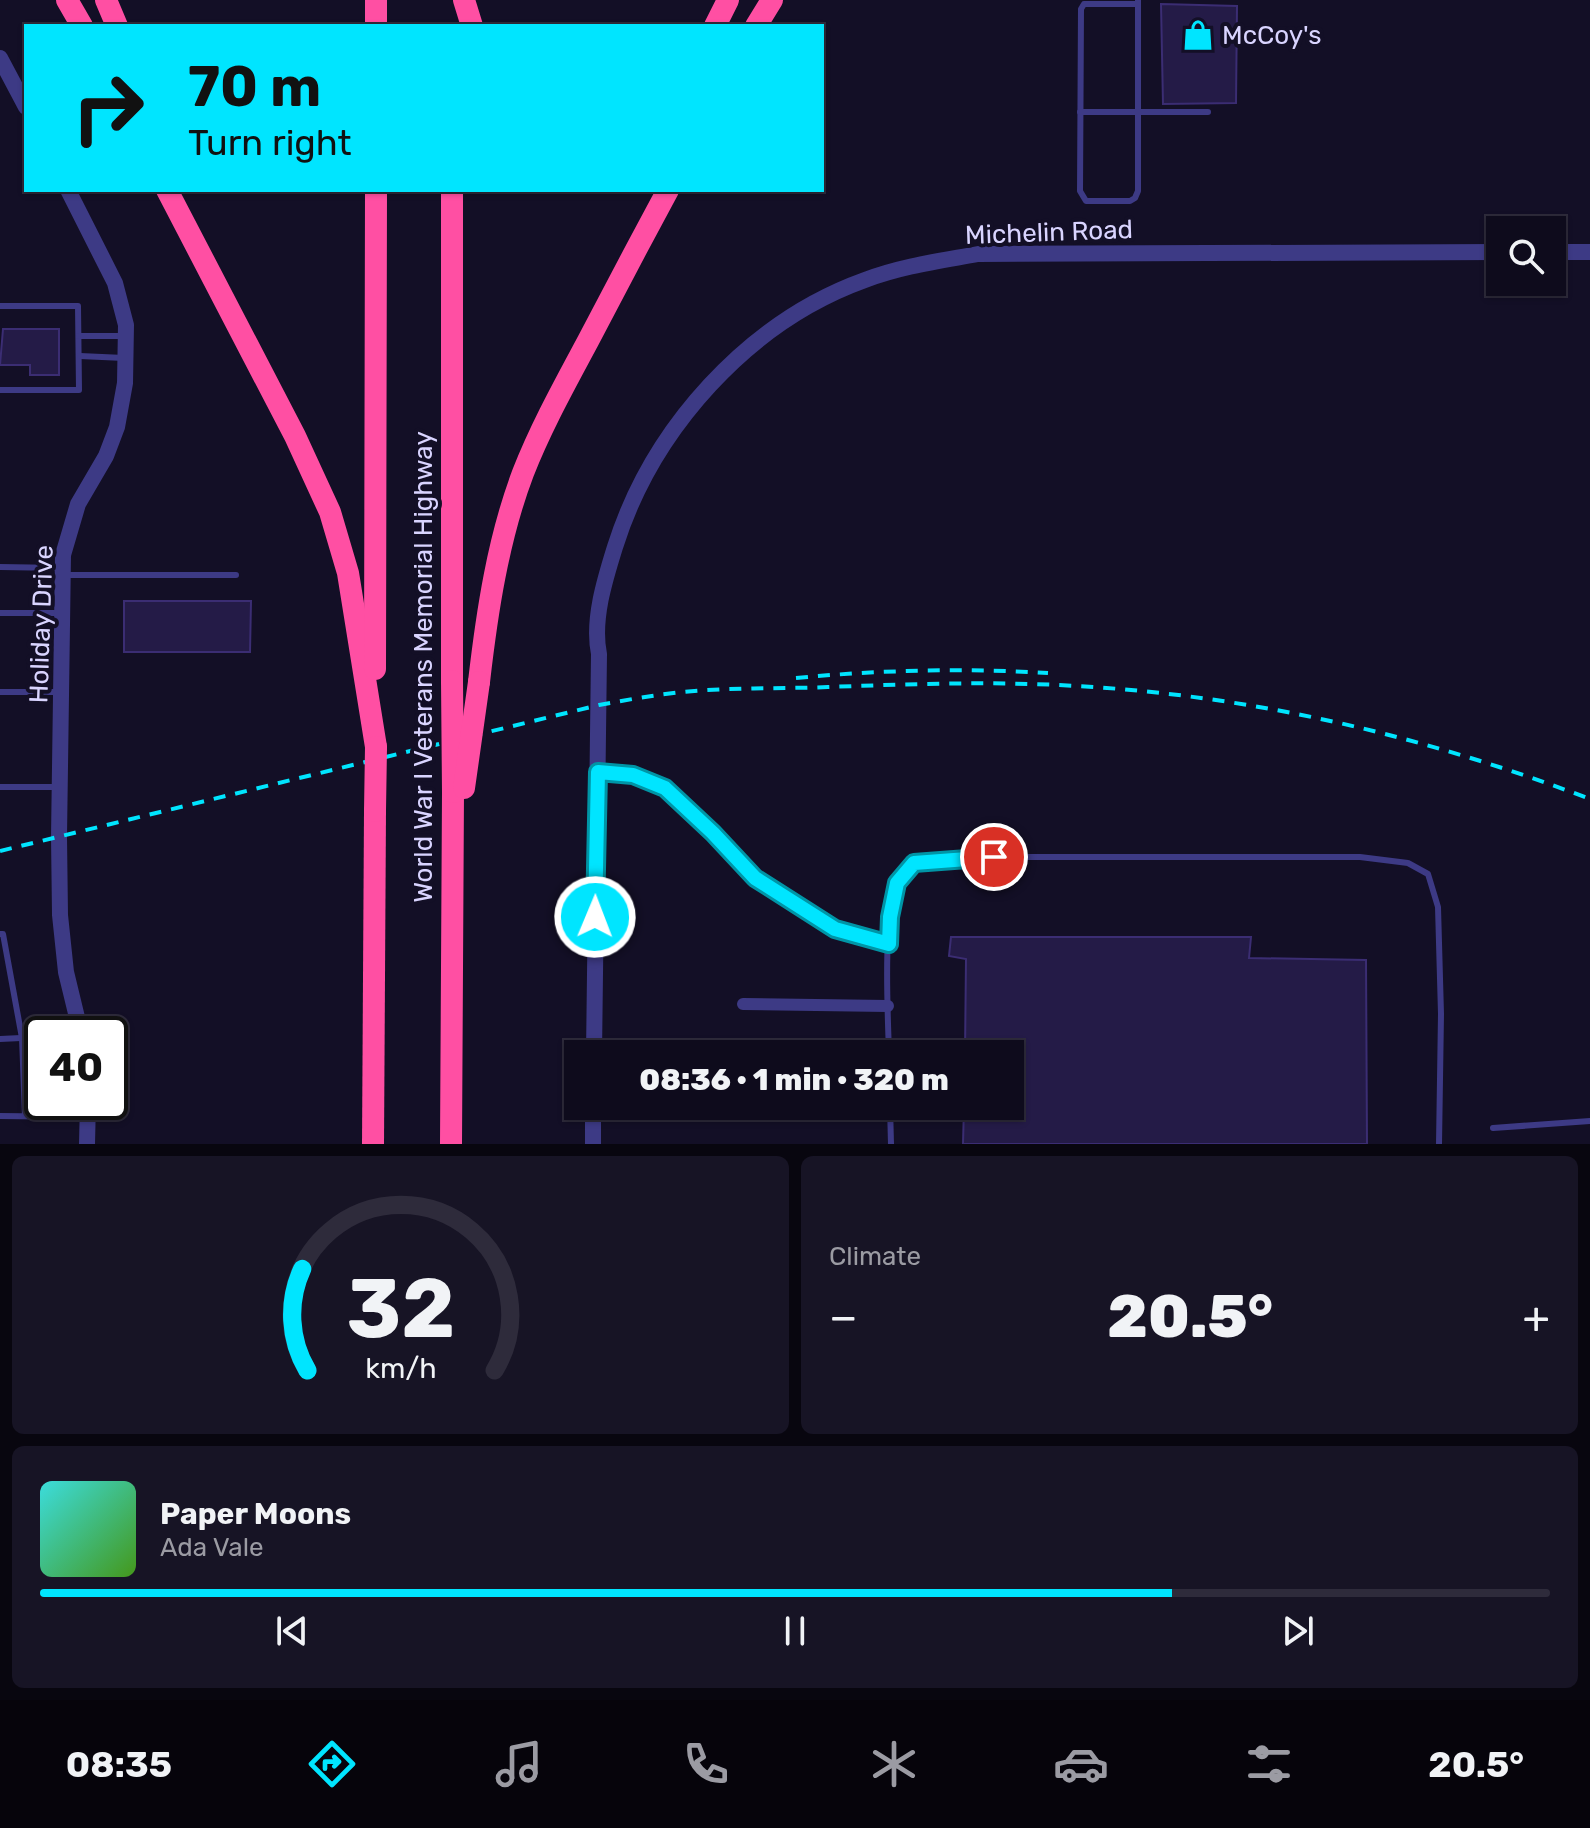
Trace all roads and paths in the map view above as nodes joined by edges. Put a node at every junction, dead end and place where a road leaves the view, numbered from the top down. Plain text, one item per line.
1 (67, 0) edge
2 (106, 0) edge
3 (454, 0) edge
4 (464, 0) edge
5 (728, 0) edge
6 (772, 0) edge
7 (1138, 2) edge
8 (81, 24) edge
9 (116, 24) edge
10 (454, 24) edge
11 (471, 24) edge
12 (716, 24) edge
13 (757, 24) edge
14 (0, 58) edge
15 (24, 103) edge
16 (1138, 111) junction
17 (1080, 112) junction
18 (1208, 112) dead end
19 (69, 192) edge
20 (168, 192) edge
21 (376, 192) edge
22 (452, 192) edge
23 (667, 192) edge
24 (1486, 252) edge
25 (1566, 252) edge
26 (1590, 252) edge
27 (0, 306) edge
28 (79, 336) junction
29 (126, 336) junction
30 (80, 356) junction
31 (126, 358) junction
32 (0, 390) edge
33 (0, 567) edge
34 (62, 571) junction
35 (236, 575) dead end
36 (0, 613) edge
37 (62, 613) junction
38 (0, 692) edge
39 (61, 692) junction
40 (371, 704) junction
41 (598, 772) junction
42 (0, 787) edge
43 (61, 787) junction
44 (458, 791) junction
45 (0, 934) edge
46 (889, 944) junction
47 (743, 1004) dead end
48 (888, 1006) junction
49 (77, 1016) edge
50 (22, 1038) junction
51 (0, 1039) edge
52 (594, 1040) edge
53 (889, 1040) edge
54 (24, 1090) edge
55 (0, 1116) edge
56 (24, 1116) edge
57 (88, 1120) edge
58 (593, 1120) edge
59 (890, 1120) edge
60 (1590, 1121) edge
61 (1493, 1128) dead end
62 (87, 1144) edge
63 (373, 1144) edge
64 (451, 1144) edge
65 (593, 1144) edge
66 (891, 1144) edge
67 (1439, 1144) edge

1 - 8 highway
2 - 9 highway
3 - 10 highway
4 - 11 highway
5 - 12 highway
6 - 13 highway
7 - 16 lane
7 - 17 lane
14 - 15 street
16 - 17 lane
16 - 17 lane
16 - 18 lane
19 - 29 street, Holiday Drive
20 - 40 highway
21 - 40 highway, World War I Veterans Memorial Highway
22 - 44 highway, World War I Veterans Memorial Highway, bridge
23 - 44 highway, bridge
24 - 41 street, Michelin Road
25 - 26 street
27 - 28 lane
28 - 29 lane
28 - 30 lane
29 - 31 street, Holiday Drive
30 - 31 lane
30 - 32 lane
31 - 34 street, Holiday Drive
33 - 34 lane
34 - 35 lane
34 - 37 street, Holiday Drive
36 - 37 lane
37 - 39 street, Holiday Drive
38 - 39 lane
39 - 43 street, Holiday Drive
40 - 63 highway, World War I Veterans Memorial Highway, bridge
41 - 46 lane
41 - 52 street, Michelin Road
42 - 43 lane
43 - 49 street, Holiday Drive
44 - 64 highway, World War I Veterans Memorial Highway
45 - 50 lane
46 - 48 lane
46 - 67 lane
47 - 48 street
48 - 53 lane
50 - 51 lane
50 - 54 lane
55 - 56 lane
57 - 62 street
58 - 65 street
59 - 66 lane
60 - 61 lane

